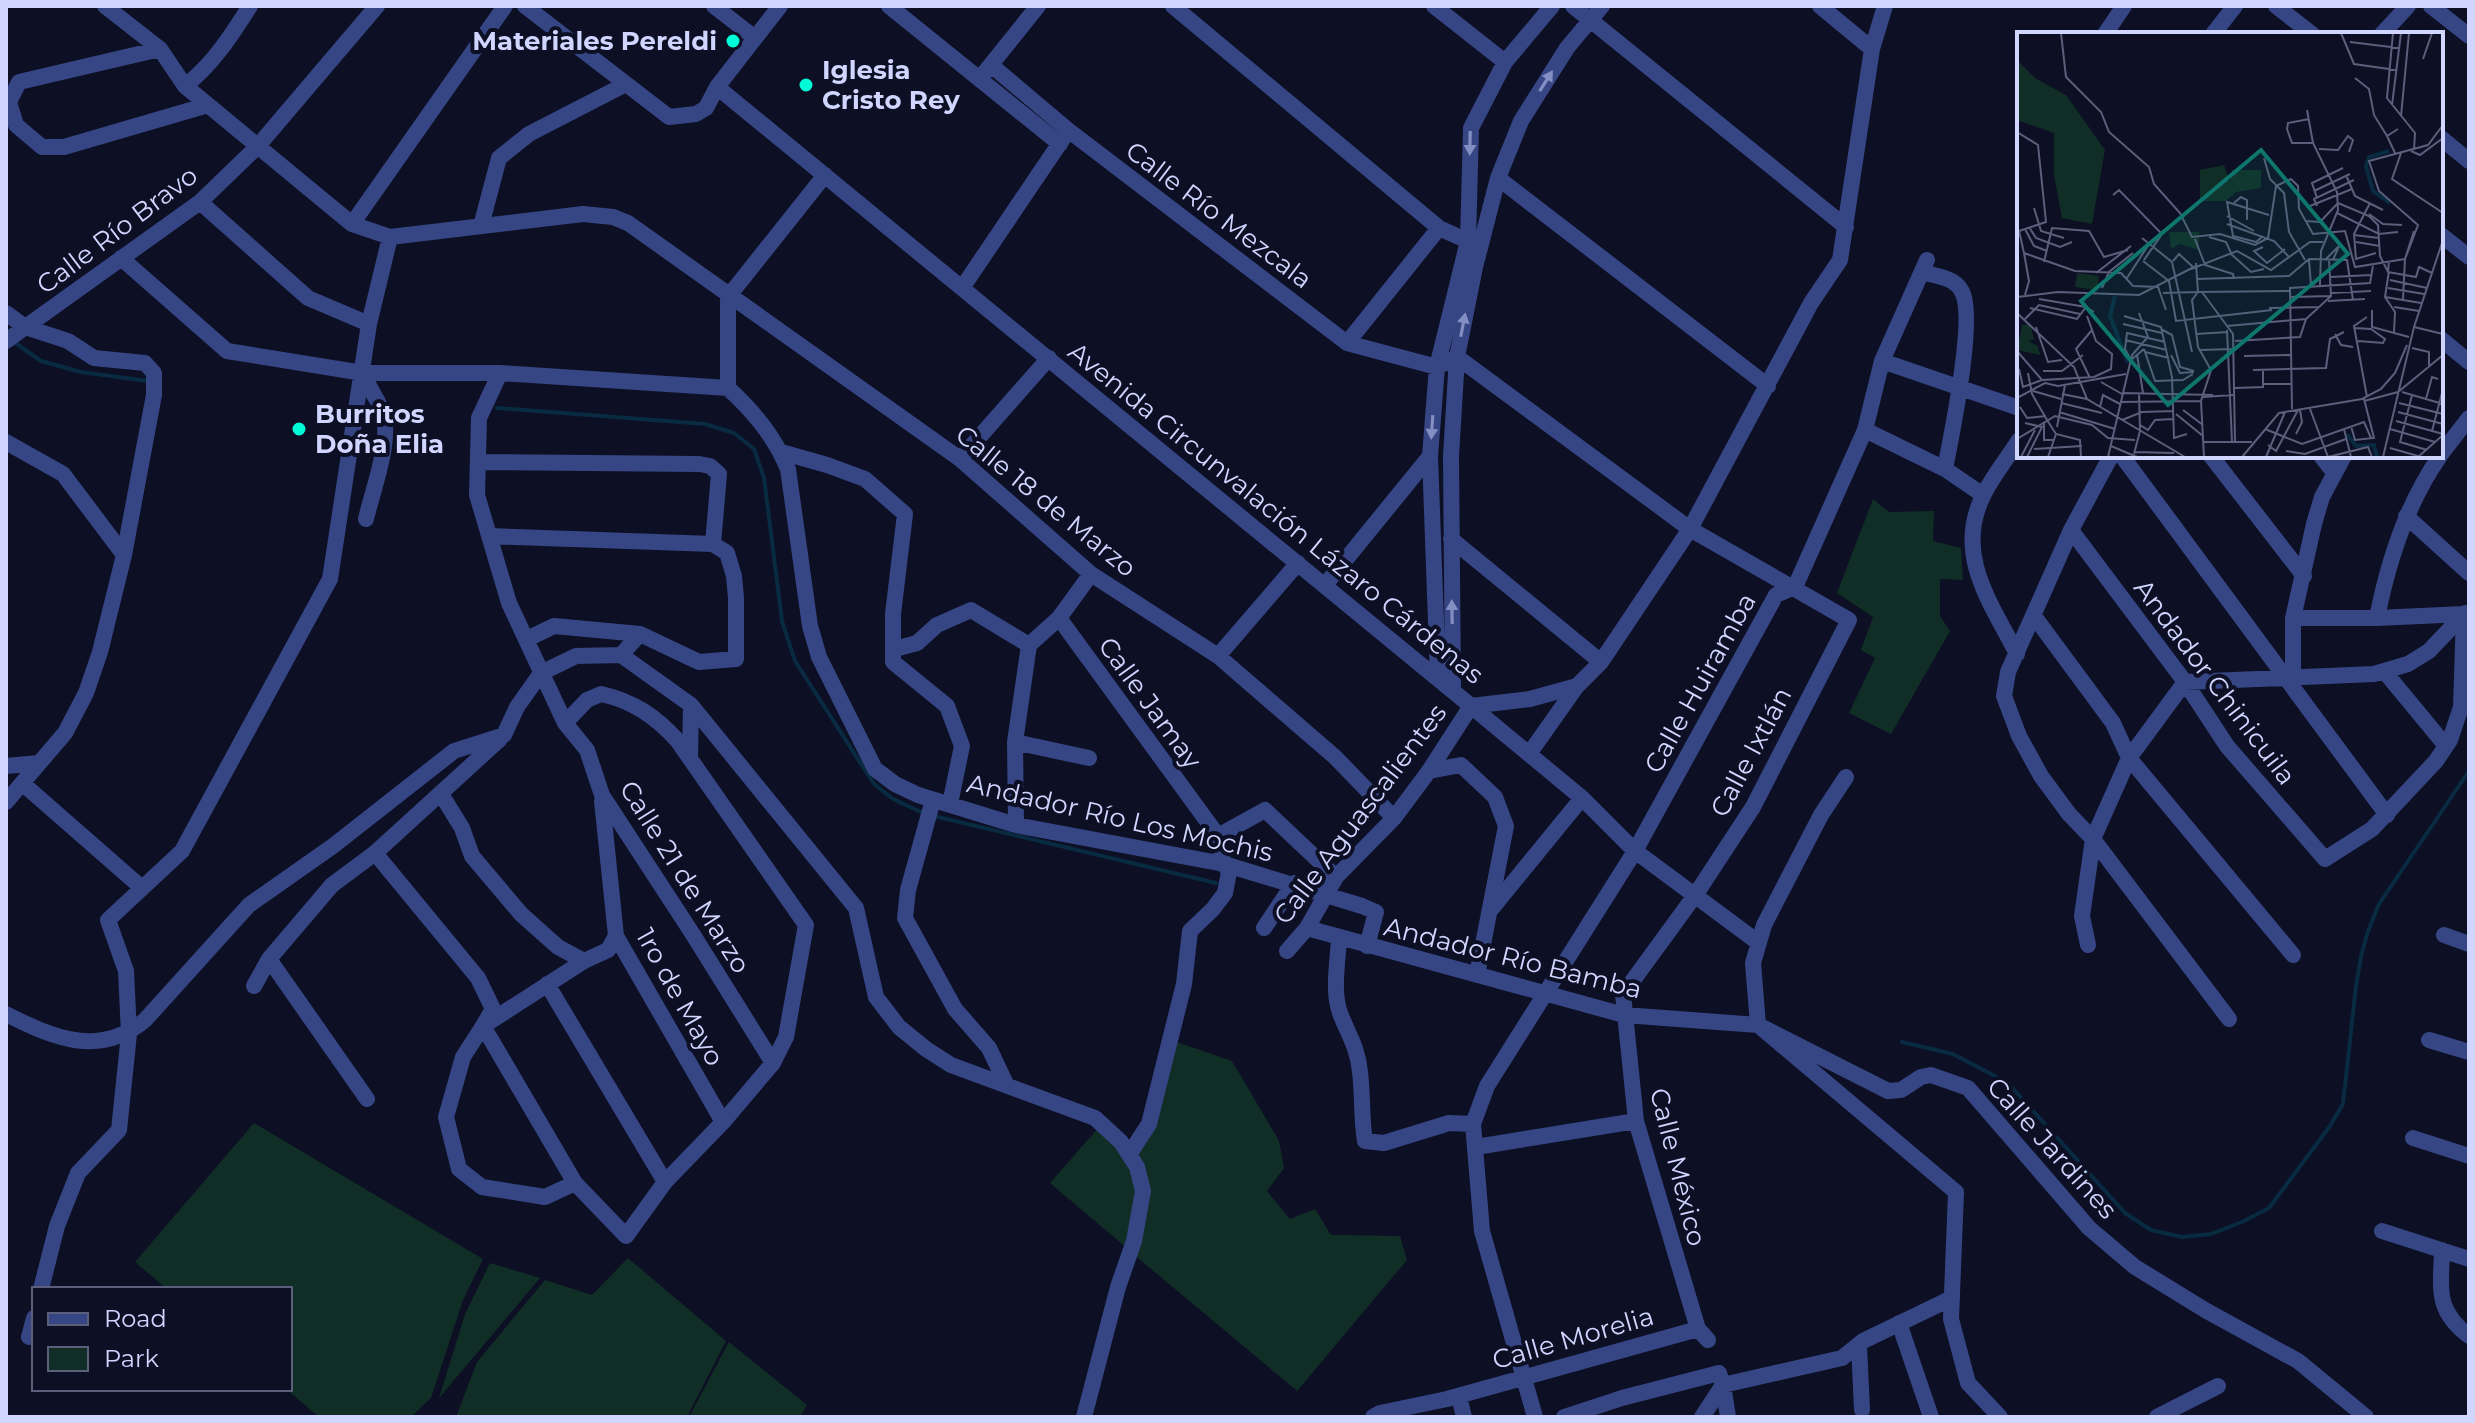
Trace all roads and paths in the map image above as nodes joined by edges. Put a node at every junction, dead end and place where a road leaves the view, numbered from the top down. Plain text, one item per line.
1 (105, 6) edge
2 (250, 6) edge
3 (377, 6) edge
4 (505, 6) edge
5 (525, 6) edge
6 (714, 6) edge
7 (780, 6) edge
8 (889, 6) edge
9 (1038, 6) edge
10 (1173, 6) edge
11 (1552, 6) edge
12 (1573, 6) edge
13 (1602, 6) edge
14 (1820, 6) edge
15 (1885, 6) edge
16 (2124, 6) edge
17 (2235, 6) edge
18 (2276, 6) edge
19 (2408, 6) edge
20 (2431, 6) edge
21 (1437, 7) edge
22 (1590, 20) junction
23 (2106, 32) edge
24 (2215, 32) edge
25 (2309, 32) edge
26 (2384, 32) edge
27 (2469, 36) edge
28 (755, 38) junction
29 (160, 49) junction
30 (1872, 49) junction
31 (1505, 62) junction
32 (991, 65) junction
33 (979, 79) junction
34 (626, 84) junction
35 (185, 86) junction
36 (717, 87) junction
37 (208, 105) junction
38 (1064, 137) junction
39 (2443, 141) edge
40 (257, 147) junction
41 (2469, 161) edge
42 (825, 175) junction
43 (1498, 178) junction
44 (200, 202) junction
45 (352, 224) junction
46 (481, 226) junction
47 (1846, 227) junction
48 (1439, 228) junction
49 (390, 237) junction
50 (2443, 237) edge
51 (1468, 241) junction
52 (2469, 257) edge
53 (121, 258) junction
54 (962, 288) junction
55 (728, 297) junction
56 (6, 313) edge
57 (369, 324) junction
58 (17, 333) edge
59 (2443, 341) edge
60 (1347, 343) junction
61 (1457, 357) junction
62 (1049, 358) junction
63 (1882, 361) junction
64 (2469, 362) edge
65 (1437, 367) junction
66 (363, 373) junction
67 (499, 375) junction
68 (1768, 386) junction
69 (1961, 387) junction
70 (728, 388) junction
71 (2017, 407) edge
72 (2469, 418) edge
73 (1865, 430) junction
74 (6, 442) edge
75 (2017, 443) edge
76 (2443, 451) edge
77 (781, 452) junction
78 (1430, 456) junction
79 (2110, 458) edge
80 (2124, 458) edge
81 (2213, 458) edge
82 (2323, 458) edge
83 (2343, 458) edge
84 (2438, 458) edge
85 (960, 459) junction
86 (479, 462) junction
87 (1945, 469) junction
88 (2334, 473) junction
89 (1983, 495) junction
90 (2406, 516) junction
91 (366, 519) dead end
92 (1690, 529) junction
93 (2071, 530) junction
94 (489, 536) junction
95 (1451, 539) junction
96 (713, 544) junction
97 (124, 555) junction
98 (1298, 563) junction
99 (2469, 573) edge
100 (1091, 574) junction
101 (2304, 576) junction
102 (1325, 585) junction
103 (1795, 587) junction
104 (2467, 611) edge
105 (2034, 616) junction
106 (1059, 618) junction
107 (2293, 618) junction
108 (2377, 618) junction
109 (640, 634) junction
110 (527, 639) junction
111 (1029, 645) junction
112 (895, 649) junction
113 (2017, 654) junction
114 (621, 655) junction
115 (1218, 656) junction
116 (1601, 662) junction
117 (2384, 671) junction
118 (541, 673) junction
119 (1438, 677) junction
120 (2289, 678) junction
121 (2185, 682) junction
122 (1577, 686) junction
123 (1453, 690) junction
124 (691, 705) junction
125 (1471, 706) junction
126 (565, 723) junction
127 (504, 735) junction
128 (1015, 742) junction
129 (2446, 746) junction
130 (1529, 754) junction
131 (690, 758) junction
132 (1089, 758) dead end
133 (2129, 758) junction
134 (39, 763) junction
135 (6, 766) edge
136 (1429, 771) junction
137 (1846, 777) dead end
138 (22, 783) junction
139 (441, 794) junction
140 (602, 795) junction
141 (1582, 798) junction
142 (6, 802) edge
143 (938, 803) junction
144 (2387, 815) junction
145 (1394, 818) junction
146 (1016, 825) junction
147 (1218, 836) junction
148 (2093, 839) junction
149 (1635, 851) junction
150 (375, 853) junction
151 (1224, 864) junction
152 (1336, 877) junction
153 (1294, 883) junction
154 (142, 888) junction
155 (1327, 894) junction
156 (1696, 894) junction
157 (1488, 913) junction
158 (1264, 928) dead end
159 (1307, 928) junction
160 (2444, 935) dead end
161 (616, 936) junction
162 (1339, 938) junction
163 (1759, 943) junction
164 (2469, 944) edge
165 (2088, 945) dead end
166 (1367, 946) junction
167 (1287, 951) dead end
168 (2293, 955) dead end
169 (269, 959) junction
170 (584, 961) junction
171 (1477, 975) junction
172 (547, 984) junction
173 (254, 986) dead end
174 (1547, 992) junction
175 (9, 1015) edge
176 (1624, 1015) junction
177 (2229, 1019) dead end
178 (1758, 1025) junction
179 (483, 1026) junction
180 (129, 1034) junction
181 (2429, 1040) dead end
182 (2469, 1052) edge
183 (773, 1063) junction
184 (1007, 1086) junction
185 (367, 1099) dead end
186 (1636, 1121) junction
187 (723, 1122) junction
188 (1473, 1124) junction
189 (2413, 1138) dead end
190 (1476, 1147) junction
191 (1130, 1153) junction
192 (2469, 1156) edge
193 (665, 1182) junction
194 (575, 1183) junction
195 (2382, 1231) dead end
196 (2442, 1250) junction
197 (2469, 1259) edge
198 (42, 1287) edge
199 (1952, 1298) junction
200 (1899, 1323) junction
201 (32, 1326) edge
202 (1703, 1334) joint
203 (2469, 1336) edge
204 (29, 1337) dead end
205 (1859, 1345) junction
206 (1523, 1376) junction
207 (1721, 1379) junction
208 (2218, 1386) dead end
209 (1453, 1398) junction
210 (1622, 1398) junction
211 (1862, 1410) dead end
212 (1084, 1417) edge
213 (1373, 1417) edge
214 (1464, 1417) edge
215 (1535, 1417) edge
216 (1564, 1417) edge
217 (1626, 1417) edge
218 (1702, 1417) edge
219 (1728, 1417) edge
220 (1931, 1417) edge
221 (2000, 1417) edge
222 (2157, 1417) edge
223 (2366, 1417) edge

1 - 29 street
2 - 35 street
3 - 40 street, Calle Río Bravo
4 - 45 street
5 - 34 street
6 - 28 street
7 - 28 street
8 - 33 street
9 - 32 street
10 - 48 street
11 - 31 street
12 - 22 street
13 - 22 street
14 - 30 street
15 - 30 street, Avenida Circunvalación Lázaro Cárdenas
16 - 23 street
17 - 24 street
18 - 25 street
19 - 26 street
20 - 27 street
21 - 31 street
43 -> 22 street
22 - 47 street
28 - 36 street
29 - 35 street
29 - 37 street
30 - 47 street, Avenida Circunvalación Lázaro Cárdenas
31 -> 51 street
32 - 33 street
32 - 38 street, Calle Río Mezcala
33 - 38 street
34 - 36 street
34 - 46 street
35 - 37 street
36 - 42 street, Avenida Circunvalación Lázaro Cárdenas
37 - 40 street
38 - 54 street
38 - 60 street, Calle Río Mezcala
39 - 41 street
40 - 44 street, Calle Río Bravo
40 - 45 street
42 - 54 street, Avenida Circunvalación Lázaro Cárdenas
42 - 55 street
61 -> 43 street
43 - 68 street
44 - 53 street, Calle Río Bravo
44 - 57 street
45 - 49 street
46 - 49 street, Calle 18 de Marzo
46 - 55 street, Calle 18 de Marzo
47 - 68 street, Avenida Circunvalación Lázaro Cárdenas
48 - 51 street
48 - 60 street
49 - 57 street
50 - 52 street
51 - 65 street
53 - 58 street, Calle Río Bravo
53 - 66 street
54 - 62 street, Avenida Circunvalación Lázaro Cárdenas
55 - 70 street
55 - 85 street, Calle 18 de Marzo
56 - 58 street
57 - 66 street
58 - 97 street
59 - 64 street
60 - 65 street, Calle Río Mezcala
61 - 65 street
61 - 92 street
61 - 95 street
62 - 85 street
62 - 98 street, Avenida Circunvalación Lázaro Cárdenas
63 - 69 street
63 - 69 street, Calle Huiramba
63 - 73 street, Calle Huiramba
65 -> 78 street
66 - 67 street
66 - 91 street
66 - 154 street
67 - 70 street
67 - 86 street, Calle 21 de Marzo
68 - 92 street, Avenida Circunvalación Lázaro Cárdenas
69 - 71 street
69 - 87 street
70 - 77 street, Andador Río Los Mochis
72 - 76 street
73 - 87 street
73 - 103 street, Calle Huiramba
74 - 97 street
75 - 89 street
77 - 112 street
77 - 143 street, Andador Río Los Mochis
78 - 102 street
78 - 119 street
79 - 93 street
80 - 120 street
81 - 101 street
82 - 88 street
83 - 88 street
84 - 90 street
85 - 100 street, Calle 18 de Marzo
86 - 94 street, Calle 21 de Marzo
86 - 96 street
87 - 89 street
88 - 101 street
89 - 113 street
90 - 99 street
90 - 108 street
92 - 103 street
92 - 116 street, Avenida Circunvalación Lázaro Cárdenas
93 - 105 street
93 - 121 street, Andador Chinicuila
94 - 96 street
94 - 110 street, Calle 21 de Marzo
95 - 116 street
123 -> 95 street
96 - 109 street
97 - 134 street
98 - 102 street, Avenida Circunvalación Lázaro Cárdenas
98 - 115 street
100 - 106 street
100 - 115 street, Calle 18 de Marzo
101 - 107 street
102 - 119 street, Avenida Circunvalación Lázaro Cárdenas
103 - 149 street, Calle Huiramba
103 - 156 street, Calle Ixtlán
104 - 108 street
104 - 117 street
104 - 129 street
105 - 113 street
105 - 133 street
106 - 111 street
106 - 147 street, Calle Jamay
107 - 108 street
107 - 120 street
109 - 110 street
109 - 114 street
110 - 118 street, Calle 21 de Marzo
111 - 112 street
111 - 128 street
112 - 143 street
113 - 148 street
114 - 118 street
114 - 124 street
115 - 145 street, Calle 18 de Marzo
116 - 122 street, Avenida Circunvalación Lázaro Cárdenas
117 - 120 street
117 - 129 street
118 - 126 street, Calle 21 de Marzo
118 - 127 street
119 - 123 street, Avenida Circunvalación Lázaro Cárdenas
120 - 121 street
120 - 144 street
121 - 133 street
121 - 144 street, Andador Chinicuila
122 - 125 street, Avenida Circunvalación Lázaro Cárdenas
122 - 130 street
123 - 125 street, Avenida Circunvalación Lázaro Cárdenas
124 - 131 street
124 - 184 street
125 - 130 street
125 - 136 street, Calle Aguascalientes
126 - 131 street
126 - 140 street, Calle 21 de Marzo
127 - 139 street
127 - 180 street
128 - 132 street
128 - 146 street
129 - 144 street
130 - 141 street
131 - 183 street
133 - 148 street
133 - 168 street
134 - 135 street
134 - 138 street
136 - 145 street, Calle Aguascalientes
136 - 157 street
137 - 163 street
138 - 142 street
138 - 154 street
139 - 150 street
139 - 170 street
140 - 161 street, 1ro de Mayo
140 - 183 street, Calle 21 de Marzo
141 - 149 street
141 - 157 street
143 - 146 street, Andador Río Los Mochis
143 - 184 street
145 - 152 street, Calle Aguascalientes
146 - 151 street, Andador Río Los Mochis
147 - 151 street, Calle Jamay
147 - 152 street
148 - 165 street
148 - 177 street
149 - 156 street
149 - 174 street, Calle Huiramba
150 - 169 street
150 - 179 street
151 - 153 street, Andador Río Los Mochis
151 - 191 street, Calle Jamay
152 - 155 street, Calle Aguascalientes
153 - 155 street, Andador Río Los Mochis
153 - 158 street
154 - 180 street
155 - 159 street, Calle Aguascalientes
155 - 166 street, Andador Río Los Mochis
156 - 163 street
156 - 176 street, Calle México
157 - 171 street
159 - 162 street, Andador Río Bamba
159 - 167 street, Calle Aguascalientes
160 - 164 street
161 - 170 street
161 - 187 street, 1ro de Mayo
162 - 166 street, Andador Río Bamba
162 - 188 street
163 - 178 street
166 - 171 street, Andador Río Bamba
169 - 173 street
169 - 185 street
170 - 172 street
171 - 174 street, Andador Río Bamba
172 - 179 street
172 - 193 street
174 - 176 street, Andador Río Bamba
174 - 188 street, Calle Huiramba
175 - 180 street
176 - 178 street, Andador Río Bamba
176 - 186 street, Calle México
178 - 199 street
178 - 223 street, Calle Jardines
179 - 194 street
179 - 194 street
180 - 198 street
181 - 182 street
183 - 187 street
184 - 191 street
186 - 190 street
186 - 202 street, Calle México
187 - 193 street
188 - 190 street
189 - 192 street
190 - 206 street
191 - 212 street
193 - 194 street
195 - 196 street
196 - 197 street
196 - 203 street
199 - 200 street
199 - 221 street
200 - 205 street
200 - 220 street
201 - 204 street
202 - 206 street, Calle Morelia
205 - 207 street
205 - 211 street
206 - 209 street, Calle Morelia
206 - 215 street
207 - 210 street
207 - 218 street
207 - 219 street
208 - 222 street
209 - 213 street, Calle Morelia
209 - 214 street
210 - 216 street
210 - 217 street

